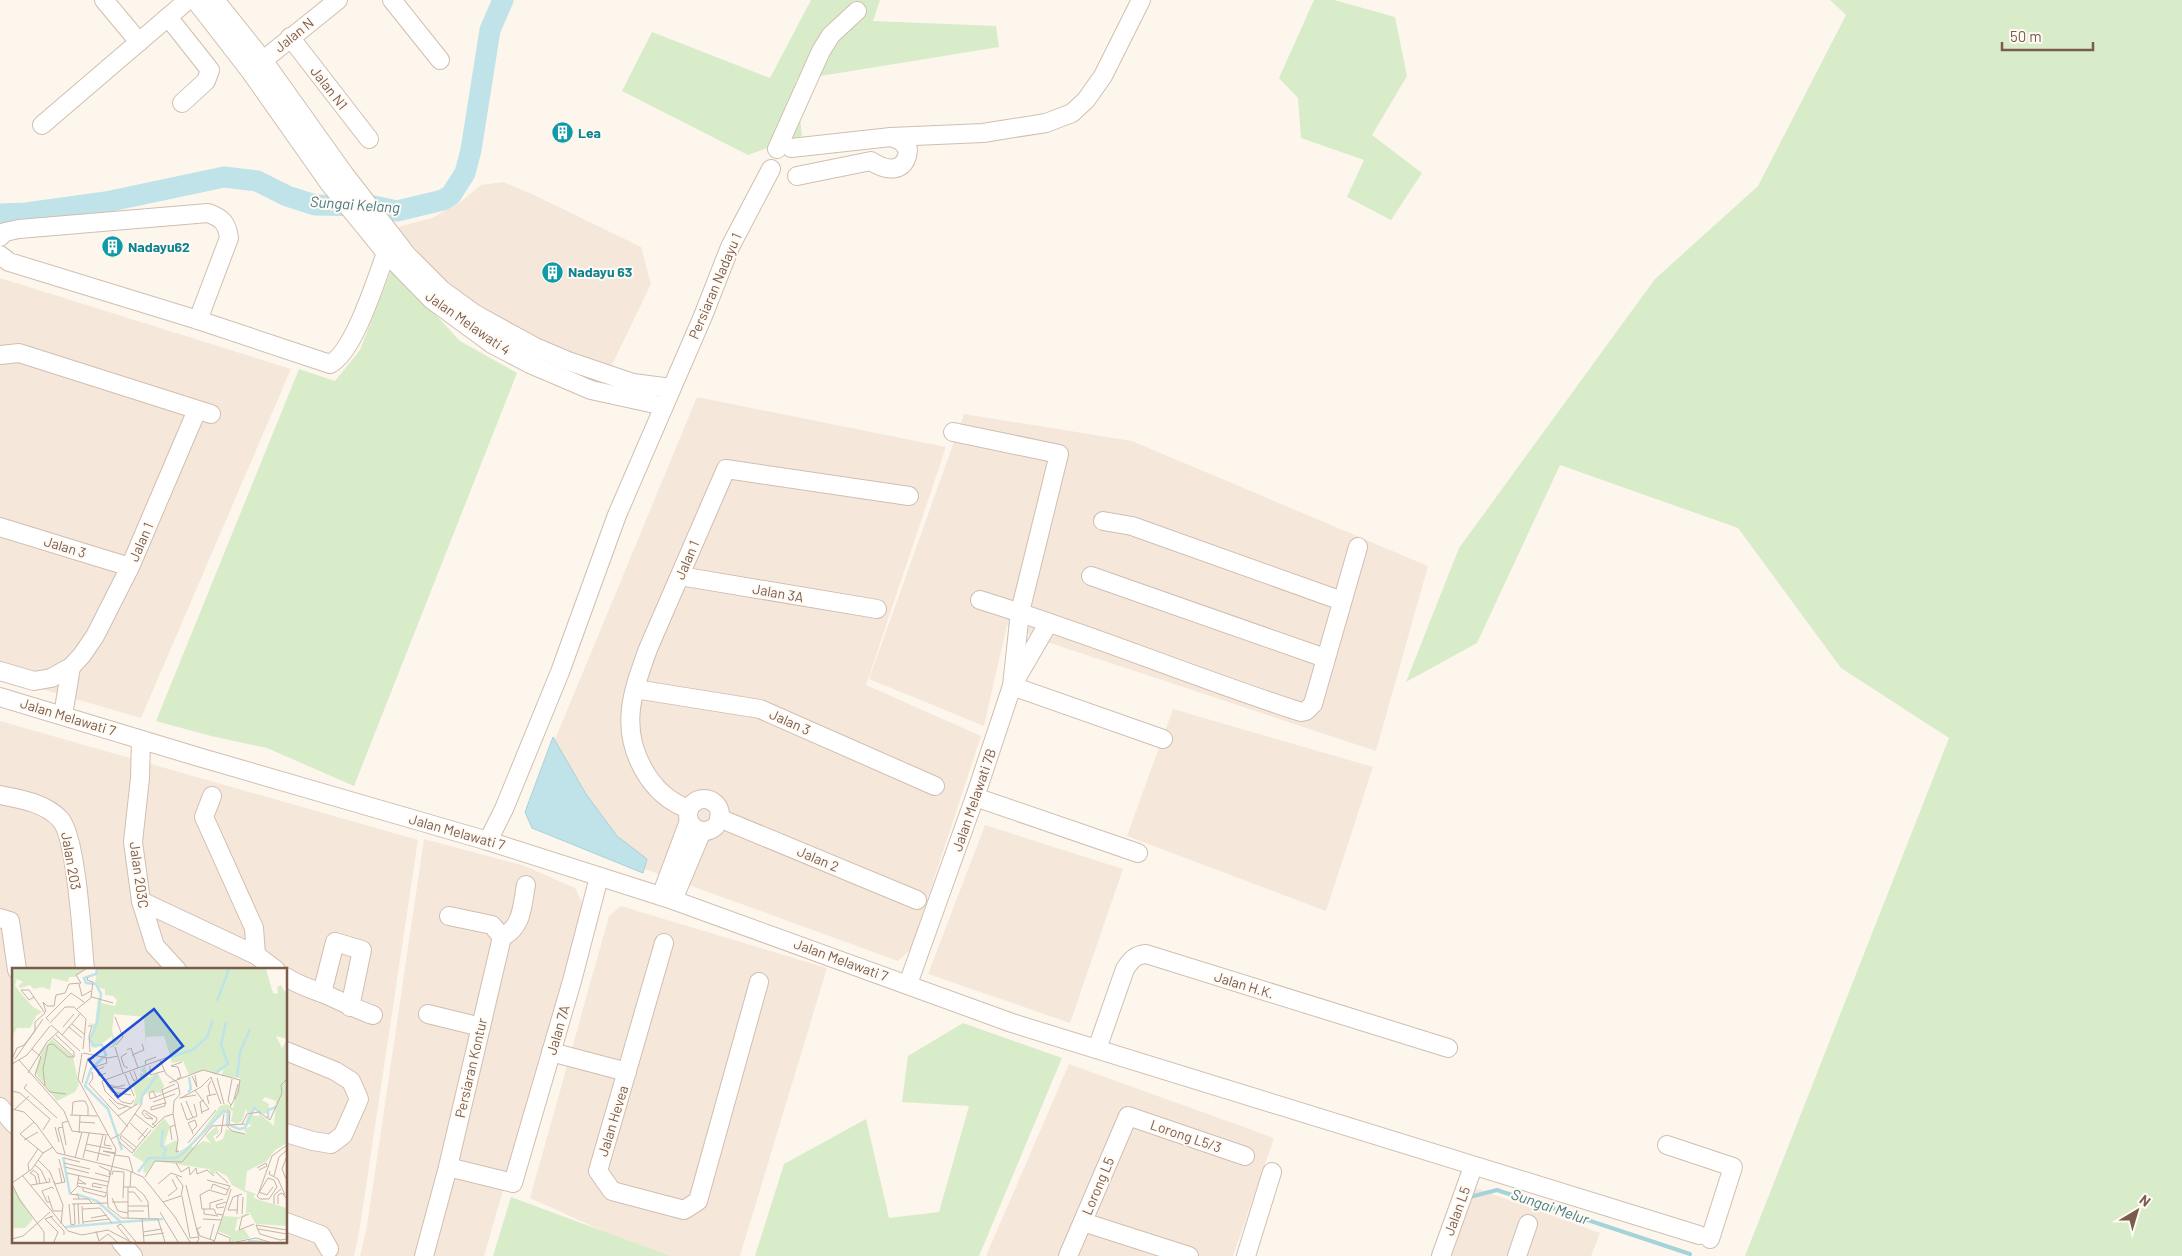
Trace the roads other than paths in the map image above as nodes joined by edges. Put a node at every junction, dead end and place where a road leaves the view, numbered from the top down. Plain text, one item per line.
1 (104, 0) edge
2 (188, 0) edge
3 (195, 0) edge
4 (215, 0) edge
5 (338, 0) edge
6 (392, 0) edge
7 (1141, 0) edge
8 (858, 11) dead end
9 (168, 17) junction
10 (290, 38) junction
11 (139, 42) junction
12 (263, 60) junction
13 (440, 60) dead end
14 (250, 71) junction
15 (182, 103) dead end
16 (42, 125) dead end
17 (933, 135) junction
18 (891, 137) junction
19 (369, 139) dead end
20 (872, 140) junction
21 (784, 148) junction
22 (871, 161) junction
23 (896, 166) junction
24 (771, 169) junction
25 (797, 176) junction
26 (365, 214) junction
27 (0, 237) edge
28 (386, 253) junction
29 (0, 255) edge
30 (198, 320) junction
31 (0, 355) edge
32 (671, 388) junction
33 (664, 406) junction
34 (953, 432) dead end
35 (909, 496) dead end
36 (1103, 521) dead end
37 (0, 528) edge
38 (1358, 547) dead end
39 (130, 567) junction
40 (680, 576) junction
41 (1091, 576) dead end
42 (980, 600) dead end
43 (1342, 601) junction
44 (877, 610) dead end
45 (1020, 612) junction
46 (1048, 624) junction
47 (1326, 658) junction
48 (71, 666) junction
49 (0, 671) edge
50 (1012, 686) junction
51 (635, 689) junction
52 (0, 697) edge
53 (63, 715) junction
54 (1162, 739) dead end
55 (141, 740) junction
56 (935, 786) dead end
57 (0, 795) edge
58 (212, 796) dead end
59 (975, 797) junction
60 (719, 818) junction
61 (693, 820) junction
62 (488, 841) junction
63 (1138, 853) dead end
64 (599, 877) junction
65 (526, 885) dead end
66 (667, 898) junction
67 (917, 900) dead end
68 (141, 901) junction
69 (449, 916) dead end
70 (0, 918) edge
71 (502, 937) junction
72 (664, 943) dead end
73 (256, 955) junction
74 (17, 968) edge
75 (86, 968) edge
76 (174, 968) edge
77 (273, 968) edge
78 (288, 978) edge
79 (760, 982) dead end
80 (908, 984) junction
81 (322, 993) junction
82 (350, 1007) junction
83 (428, 1014) dead end
84 (373, 1015) dead end
85 (481, 1027) junction
86 (1448, 1048) dead end
87 (1097, 1049) junction
88 (288, 1052) edge
89 (552, 1052) junction
90 (627, 1072) junction
91 (0, 1107) edge
92 (1128, 1116) joint
93 (12, 1122) edge
94 (288, 1134) edge
95 (1667, 1145) dead end
96 (1245, 1156) dead end
97 (448, 1167) junction
98 (1473, 1167) junction
99 (1272, 1172) dead end
100 (1083, 1222) junction
101 (288, 1223) edge
102 (1528, 1224) dead end
103 (123, 1244) edge
104 (329, 1249) dead end
105 (133, 1256) edge
106 (424, 1256) edge
107 (1068, 1256) edge
108 (1190, 1256) edge
109 (1246, 1256) edge
110 (1441, 1256) edge
111 (1517, 1256) edge

1 - 11 street
2 - 9 street
3 - 14 street, Jalan Melawati 4
4 - 12 street, Jalan Melawati 4
5 - 10 street, Jalan N
6 - 13 street
7 - 17 street
8 - 21 street
9 - 11 street
9 - 15 street
10 - 12 street, Jalan N
10 - 19 street, Jalan N1
11 - 16 street
12 - 14 street, Jalan N
12 - 26 street, Jalan Melawati 4
14 - 26 street, Jalan Melawati 4
17 - 18 street
17 - 23 street
18 - 20 street
18 - 23 street
20 - 21 street
20 - 22 street
21 - 24 street
21 - 25 street
22 - 23 street
22 - 25 street
24 - 25 street
24 - 32 street, Persiaran Nadayu 1
26 - 28 street, Jalan Melawati 4
26 - 32 street, Jalan Melawati 4
27 - 30 street
28 - 30 street
28 - 33 street, Jalan Melawati 4
29 - 30 street
31 - 39 street, Jalan 1
32 - 33 street, Persiaran Nadayu 1
33 - 62 street, Persiaran Nadayu 1
34 - 45 street, Jalan Melawati 7B
35 - 40 street, Jalan 1
36 - 43 street
37 - 39 street, Jalan 3
38 - 43 street
39 - 48 street, Jalan 1
40 - 44 street, Jalan 3A
40 - 51 street, Jalan 1
41 - 47 street
42 - 45 street
43 - 47 street
45 - 46 street
45 - 50 street, Jalan Melawati 7B
46 - 47 street
46 - 50 street
48 - 49 street
48 - 53 street
50 - 54 street
50 - 59 street, Jalan Melawati 7B
51 - 56 street, Jalan 3
51 - 61 street, Jalan 1
52 - 53 street, Jalan Melawati 7
53 - 55 street, Jalan Melawati 7
55 - 62 street, Jalan Melawati 7
55 - 68 street, Jalan 203C
57 - 75 street, Jalan 203
58 - 73 street
59 - 63 street
59 - 80 street, Jalan Melawati 7B
60 - 61 street
60 - 61 street
60 - 67 street, Jalan 2
61 - 66 street
62 - 64 street, Jalan Melawati 7
64 - 66 street, Jalan Melawati 7
64 - 89 street, Jalan 7A
65 - 71 street
66 - 80 street, Jalan Melawati 7
68 - 73 street
68 - 76 street, Jalan 203C
69 - 71 street
70 - 74 street
71 - 85 street, Persiaran Kontur
72 - 90 street, Jalan Hevea
73 - 77 street
78 - 81 street
79 - 90 street, Jalan Hevea
80 - 87 street, Jalan Melawati 7
81 - 82 street
81 - 82 street
82 - 84 street
83 - 85 street
85 - 97 street, Persiaran Kontur
86 - 87 street, Jalan H.K.
87 - 98 street, Jalan Melawati 7
88 - 94 street
89 - 90 street
89 - 97 street, Jalan 7A
91 - 93 street
92 - 96 street, Lorong L5/3
92 - 100 street, Lorong L5
95 - 98 street, Jalan Melawati 7
97 - 106 street, Persiaran Kontur
98 - 110 street, Jalan L5
99 - 109 street
100 - 107 street, Lorong L5
100 - 108 street
101 - 104 street
102 - 111 street
103 - 105 street

